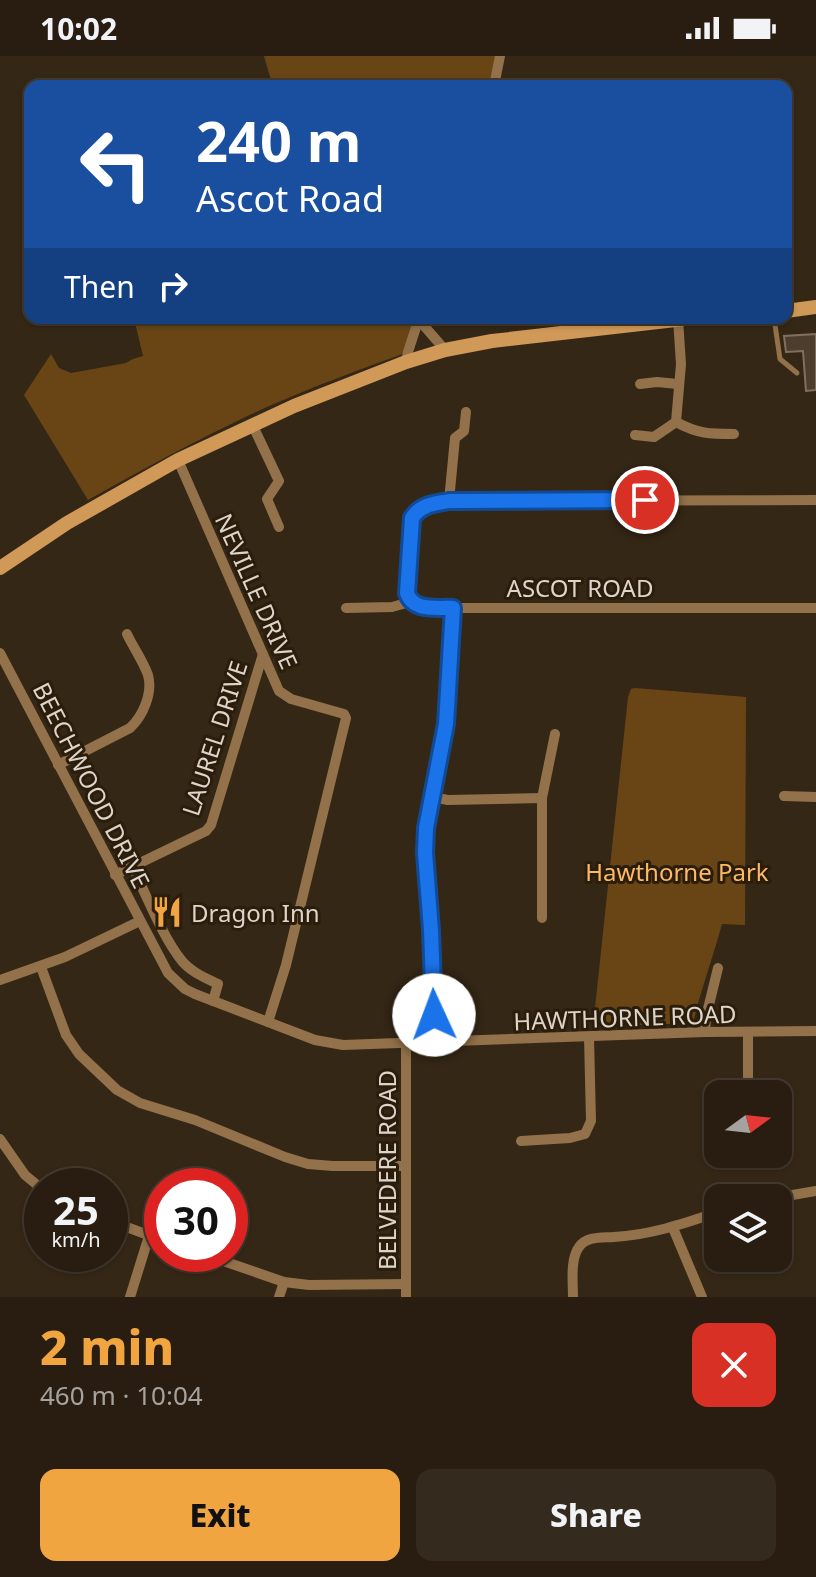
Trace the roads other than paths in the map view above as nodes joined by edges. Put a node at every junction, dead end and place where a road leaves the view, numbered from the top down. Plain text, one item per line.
1 (500, 56) edge
2 (495, 80) edge
3 (816, 307) edge
4 (792, 310) edge
5 (417, 324) edge
6 (423, 324) edge
7 (637, 324) edge
8 (685, 324) edge
9 (775, 324) edge
10 (445, 350) junction
11 (406, 362) junction
12 (797, 373) dead end
13 (640, 384) dead end
14 (678, 384) junction
15 (466, 412) dead end
16 (676, 422) junction
17 (252, 424) junction
18 (734, 434) dead end
19 (635, 435) dead end
20 (178, 460) junction
21 (816, 500) edge
22 (449, 501) junction
23 (279, 527) dead end
24 (0, 568) edge
25 (410, 602) junction
26 (346, 608) dead end
27 (453, 608) junction
28 (816, 608) edge
29 (127, 634) dead end
30 (0, 653) edge
31 (263, 654) junction
32 (555, 734) dead end
33 (58, 765) junction
34 (784, 796) dead end
35 (432, 797) junction
36 (816, 797) edge
37 (542, 798) junction
38 (132, 866) junction
39 (115, 875) junction
40 (542, 918) dead end
41 (140, 921) junction
42 (41, 967) junction
43 (718, 968) dead end
44 (0, 980) edge
45 (213, 1001) junction
46 (248, 1014) joint
47 (268, 1022) junction
48 (816, 1031) edge
49 (705, 1032) junction
50 (748, 1033) junction
51 (589, 1037) junction
52 (435, 1043) junction
53 (406, 1044) junction
54 (748, 1080) edge
55 (0, 1139) edge
56 (521, 1141) dead end
57 (405, 1166) junction
58 (24, 1174) edge
59 (816, 1191) edge
60 (792, 1195) edge
61 (704, 1217) edge
62 (673, 1228) junction
63 (144, 1252) edge
64 (248, 1270) edge
65 (284, 1282) junction
66 (406, 1284) junction
67 (130, 1297) edge
68 (279, 1297) edge
69 (406, 1297) edge
70 (573, 1297) edge
71 (702, 1297) edge

1 - 2 street
3 - 4 main road
5 - 11 street
6 - 10 street
7 - 10 main road
8 - 14 street
9 - 12 lane
10 - 11 main road
11 - 17 main road
13 - 14 street
14 - 16 street
15 - 22 street
16 - 18 street
16 - 19 street
17 - 20 main road
17 - 23 street
20 - 24 main road
20 - 31 street, NEVILLE DRIVE
21 - 22 street
22 - 25 street
25 - 26 street, ASCOT ROAD
25 - 27 street, ASCOT ROAD
27 - 28 street, ASCOT ROAD
27 - 35 street
29 - 33 street
30 - 33 street, BEECHWOOD DRIVE
31 - 38 street, LAUREL DRIVE
31 - 47 street, NEVILLE DRIVE
32 - 37 street
33 - 39 street, BEECHWOOD DRIVE
34 - 36 street
35 - 37 street
35 - 52 street
37 - 40 street
38 - 39 street, LAUREL DRIVE
38 - 45 street, BEECHWOOD DRIVE
39 - 41 street, BEECHWOOD DRIVE
41 - 42 street
41 - 45 street, BEECHWOOD DRIVE
42 - 44 street
42 - 57 street
43 - 49 street
45 - 46 street, BEECHWOOD DRIVE
46 - 47 street, HAWTHORNE ROAD
47 - 53 street, HAWTHORNE ROAD
48 - 50 street, HAWTHORNE ROAD
49 - 50 street, HAWTHORNE ROAD
49 - 51 street, HAWTHORNE ROAD
50 - 54 street
51 - 52 street, HAWTHORNE ROAD
51 - 56 street
52 - 53 street, HAWTHORNE ROAD
53 - 57 street, BELVEDERE ROAD
55 - 58 street
57 - 66 street, BELVEDERE ROAD
59 - 60 street
61 - 62 street
62 - 70 street
62 - 71 street
63 - 67 street
64 - 65 street
65 - 66 street
65 - 68 street
66 - 69 street, BELVEDERE ROAD

